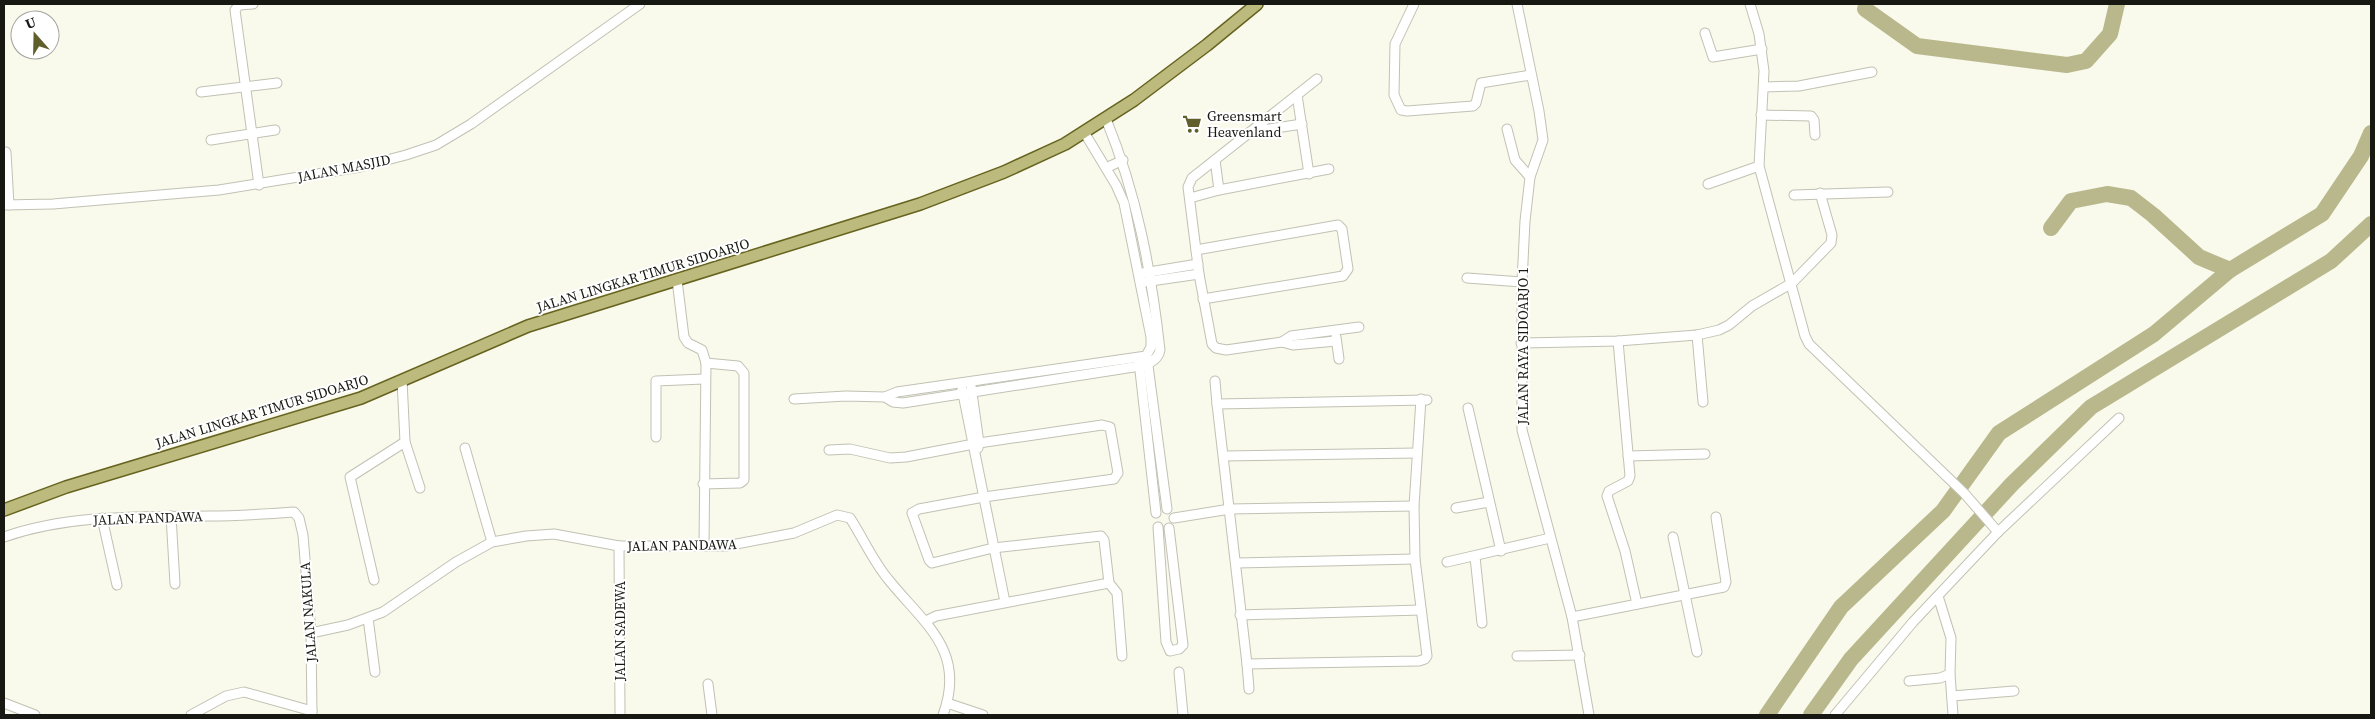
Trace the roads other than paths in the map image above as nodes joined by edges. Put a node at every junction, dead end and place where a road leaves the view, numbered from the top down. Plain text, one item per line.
1 (252, 4) edge
2 (640, 4) edge
3 (1256, 4) edge
4 (1414, 4) edge
5 (1517, 4) edge
6 (1750, 4) edge
7 (1705, 33) dead end
8 (1762, 49) junction
9 (1872, 72) dead end
10 (1531, 76) junction
11 (1317, 79) dead end
12 (277, 83) dead end
13 (1764, 87) junction
14 (244, 88) junction
15 (201, 92) dead end
16 (1297, 95) junction
17 (1761, 115) junction
18 (1106, 118) junction
19 (1302, 124) junction
20 (1507, 129) dead end
21 (275, 130) dead end
22 (1084, 132) junction
23 (1249, 132) junction
24 (250, 133) junction
25 (1815, 135) dead end
26 (211, 140) dead end
27 (6, 152) dead end
28 (1123, 160) junction
29 (1215, 160) junction
30 (1759, 166) junction
31 (1106, 168) junction
32 (1329, 170) dead end
33 (1309, 174) junction
34 (1530, 177) junction
35 (1128, 179) junction
36 (1708, 184) dead end
37 (259, 185) junction
38 (1116, 185) junction
39 (1219, 190) junction
40 (1820, 192) junction
41 (1888, 192) dead end
42 (1794, 195) dead end
43 (1190, 198) junction
44 (1135, 199) junction
45 (1124, 203) junction
46 (6, 205) edge
47 (1196, 250) junction
48 (1198, 269) junction
49 (1150, 276) junction
50 (1139, 278) junction
51 (1467, 278) dead end
52 (677, 280) junction
53 (1522, 282) junction
54 (1792, 283) junction
55 (1203, 299) junction
56 (1359, 327) dead end
57 (1335, 331) junction
58 (1697, 335) junction
59 (1336, 341) junction
60 (1618, 341) junction
61 (1282, 342) junction
62 (1521, 343) junction
63 (1339, 359) dead end
64 (1143, 361) junction
65 (706, 363) junction
66 (704, 379) junction
67 (402, 380) junction
68 (1215, 382) dead end
69 (966, 388) junction
70 (794, 399) dead end
71 (1703, 402) dead end
72 (1217, 404) junction
73 (1468, 408) dead end
74 (2118, 418) dead end
75 (656, 437) dead end
76 (405, 442) junction
77 (976, 447) junction
78 (465, 448) dead end
79 (829, 450) dead end
80 (1418, 453) junction
81 (1705, 454) dead end
82 (1224, 456) junction
83 (1628, 456) junction
84 (703, 484) junction
85 (420, 488) dead end
86 (984, 497) junction
87 (1489, 502) junction
88 (1414, 506) junction
89 (1456, 508) dead end
90 (1167, 509) junction
91 (1230, 509) junction
92 (4, 510) edge
93 (294, 512) joint
94 (1156, 513) junction
95 (171, 516) junction
96 (102, 518) junction
97 (1174, 518) junction
98 (1716, 518) dead end
99 (1158, 527) junction
100 (1169, 528) junction
101 (1996, 529) junction
102 (1673, 537) dead end
103 (4, 538) edge
104 (1550, 538) junction
105 (492, 542) junction
106 (704, 545) junction
107 (619, 546) junction
108 (993, 548) junction
109 (1501, 551) junction
110 (1475, 557) junction
111 (1415, 559) junction
112 (1448, 562) dead end
113 (1236, 563) junction
114 (374, 580) dead end
115 (1109, 583) junction
116 (175, 584) dead end
117 (117, 585) dead end
118 (1686, 595) junction
119 (1938, 596) junction
120 (1004, 602) junction
121 (1638, 604) junction
122 (1421, 610) junction
123 (1240, 615) junction
124 (1572, 617) junction
125 (368, 618) junction
126 (926, 621) junction
127 (1180, 622) junction
128 (1482, 623) dead end
129 (1165, 624) junction
130 (311, 634) junction
131 (1697, 652) dead end
132 (1122, 656) dead end
133 (1517, 656) dead end
134 (1580, 656) junction
135 (1247, 664) junction
136 (375, 672) dead end
137 (1179, 672) dead end
138 (1950, 674) junction
139 (1908, 681) dead end
140 (708, 684) dead end
141 (1249, 689) dead end
142 (2014, 691) dead end
143 (1952, 696) junction
144 (4, 703) edge
145 (947, 703) junction
146 (312, 713) edge
147 (35, 715) edge
148 (191, 715) edge
149 (620, 715) edge
150 (712, 715) edge
151 (943, 715) edge
152 (983, 715) edge
153 (1183, 715) edge
154 (1589, 715) edge
155 (1835, 715) edge
156 (1953, 715) edge

1 - 14 street
2 - 37 street, JALAN MASJID
3 - 18 main road, JALAN LINGKAR TIMUR SIDOARJO
4 - 10 street
5 - 10 street, JALAN RAYA SIDOARJO 1
6 - 8 street
7 - 8 street
8 - 13 street
9 - 13 street
10 - 34 street, JALAN RAYA SIDOARJO 1
11 - 16 street
12 - 14 street
13 - 17 street
14 - 15 street
14 - 24 street
16 - 19 street
16 - 23 street
17 - 25 street
17 - 30 street
18 - 22 main road, JALAN LINGKAR TIMUR SIDOARJO
18 - 28 street
19 - 23 street
19 - 33 street
20 - 34 street
21 - 24 street
22 - 31 street
22 - 52 main road, JALAN LINGKAR TIMUR SIDOARJO
23 - 29 street
24 - 26 street
24 - 37 street
27 - 46 street
28 - 31 street
28 - 35 street
29 - 39 street
29 - 43 street
30 - 36 street
30 - 54 street
31 - 38 street
32 - 33 street
33 - 39 street
34 - 53 street, JALAN RAYA SIDOARJO 1
35 - 38 street
35 - 44 street
37 - 46 street, JALAN MASJID
38 - 45 street
39 - 43 street
40 - 41 street
40 - 42 street
40 - 54 street
43 - 47 street
44 - 45 street
44 - 49 street
45 - 50 street
47 - 48 street
47 - 55 street
48 - 49 street
48 - 55 street
49 - 50 street
49 - 64 street
50 - 64 street
51 - 53 street
52 - 65 street
52 - 67 main road, JALAN LINGKAR TIMUR SIDOARJO
53 - 62 street, JALAN RAYA SIDOARJO 1
54 - 58 street
54 - 101 street
55 - 61 street
56 - 57 street
57 - 59 street
57 - 61 street
58 - 60 street
58 - 71 street
59 - 61 street
59 - 63 street
60 - 62 street
60 - 83 street
62 - 104 street, JALAN RAYA SIDOARJO 1
64 - 69 street
64 - 90 street
64 - 94 street
65 - 66 street
65 - 84 street
66 - 75 street
66 - 84 street
67 - 76 street
67 - 92 main road, JALAN LINGKAR TIMUR SIDOARJO
68 - 72 street
69 - 70 street
69 - 77 street
72 - 80 street
72 - 82 street
73 - 87 street
74 - 101 street
76 - 85 street
76 - 114 street
77 - 79 street
77 - 86 street
77 - 86 street
78 - 105 street
80 - 82 street
80 - 88 street
81 - 83 street
82 - 91 street
83 - 121 street
84 - 106 street
86 - 108 street
86 - 108 street
87 - 89 street
87 - 109 street
88 - 91 street
88 - 111 street
90 - 94 street
90 - 97 street
91 - 97 street
91 - 113 street
93 - 95 street, JALAN PANDAWA
93 - 130 street, JALAN NAKULA
94 - 99 street
95 - 96 street, JALAN PANDAWA
95 - 116 street
96 - 103 street, JALAN PANDAWA
96 - 117 street
97 - 100 street
98 - 118 street
99 - 100 street
99 - 129 street
100 - 127 street
101 - 119 street
102 - 118 street
104 - 109 street
104 - 124 street, JALAN RAYA SIDOARJO 1
105 - 107 street, JALAN PANDAWA
105 - 125 street, JALAN PANDAWA
106 - 107 street, JALAN PANDAWA
106 - 126 street, JALAN PANDAWA
107 - 149 street, JALAN SADEWA
108 - 115 street
108 - 120 street
109 - 110 street
110 - 112 street
110 - 128 street
111 - 113 street
111 - 122 street
113 - 123 street
115 - 120 street
115 - 132 street
118 - 121 street
118 - 131 street
119 - 138 street
119 - 155 street
120 - 126 street
121 - 124 street
122 - 123 street
122 - 135 street
123 - 135 street
124 - 134 street, JALAN RAYA SIDOARJO 1
125 - 130 street, JALAN PANDAWA
125 - 136 street
126 - 145 street, JALAN PANDAWA
127 - 129 street
127 - 129 street
130 - 146 street, JALAN NAKULA
133 - 134 street
134 - 154 street, JALAN RAYA SIDOARJO 1
135 - 141 street
137 - 153 street
138 - 139 street
138 - 143 street
140 - 150 street
142 - 143 street
143 - 156 street
144 - 147 street
145 - 151 street, JALAN PANDAWA
145 - 152 street
146 - 148 street

